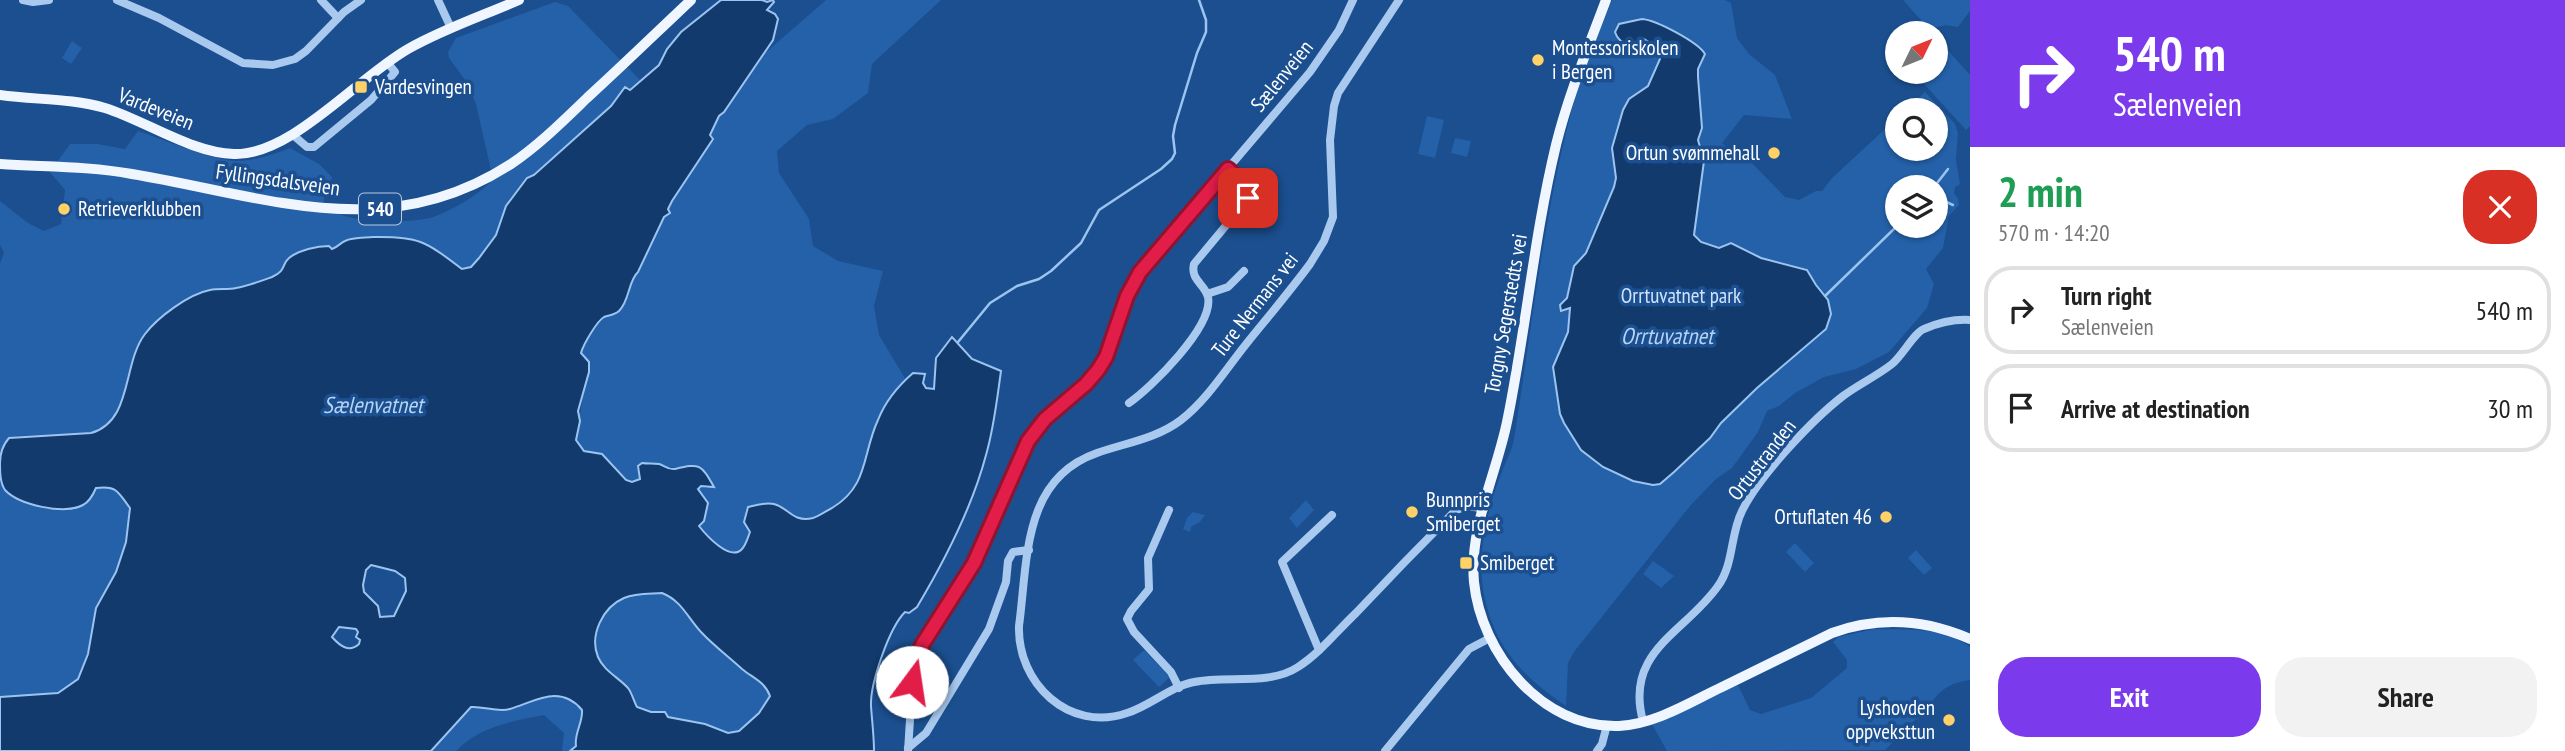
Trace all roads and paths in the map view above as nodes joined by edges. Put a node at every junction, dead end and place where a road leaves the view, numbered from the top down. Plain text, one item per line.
1 (23, 0) edge
2 (49, 0) edge
3 (117, 0) edge
4 (321, 0) edge
5 (362, 0) edge
6 (438, 0) edge
7 (519, 0) edge
8 (691, 0) edge
9 (1353, 0) edge
10 (1399, 0) edge
11 (1606, 0) edge
12 (338, 18) junction
13 (451, 27) junction
14 (387, 62) junction
15 (0, 95) edge
16 (293, 135) junction
17 (0, 164) edge
18 (1228, 169) junction
19 (1244, 271) dead end
20 (1207, 294) junction
21 (1970, 320) edge
22 (1129, 402) dead end
23 (1484, 509) junction
24 (1169, 510) dead end
25 (1332, 515) dead end
26 (1029, 551) junction
27 (1490, 638) junction
28 (1970, 639) edge
29 (1319, 650) junction
30 (1179, 688) junction
31 (1643, 722) junction
32 (1607, 725) junction
33 (908, 749) edge
34 (1385, 751) edge
35 (1597, 751) edge

1 - 2 street
3 - 12 street
4 - 12 street
5 - 12 street
6 - 13 street
7 - 13 main road, Vardeveien
8 - 17 main road, Fyllingsdalsveien / 540
9 - 18 street, Sælenveien
10 - 26 street, Ture Nermans vei
11 - 23 main road, Torgny Segerstedts vei
13 - 14 main road, Vardeveien
14 - 16 main road, Vardeveien
14 - 16 street
15 - 16 main road, Vardeveien
18 - 20 street
18 - 33 street, Sælenveien
19 - 20 street
20 - 22 street
21 - 31 street, Ortustranden
23 - 27 main road, Torgny Segerstedts vei
23 - 29 street, Ture Nermans vei
24 - 30 street
25 - 29 street
26 - 30 street, Ture Nermans vei
26 - 33 street, Sælenveien
27 - 32 main road, Torgny Segerstedts vei
27 - 34 street
28 - 31 main road, Torgny Segerstedts vei
29 - 30 street, Ture Nermans vei
31 - 32 main road, Torgny Segerstedts vei
32 - 35 street

